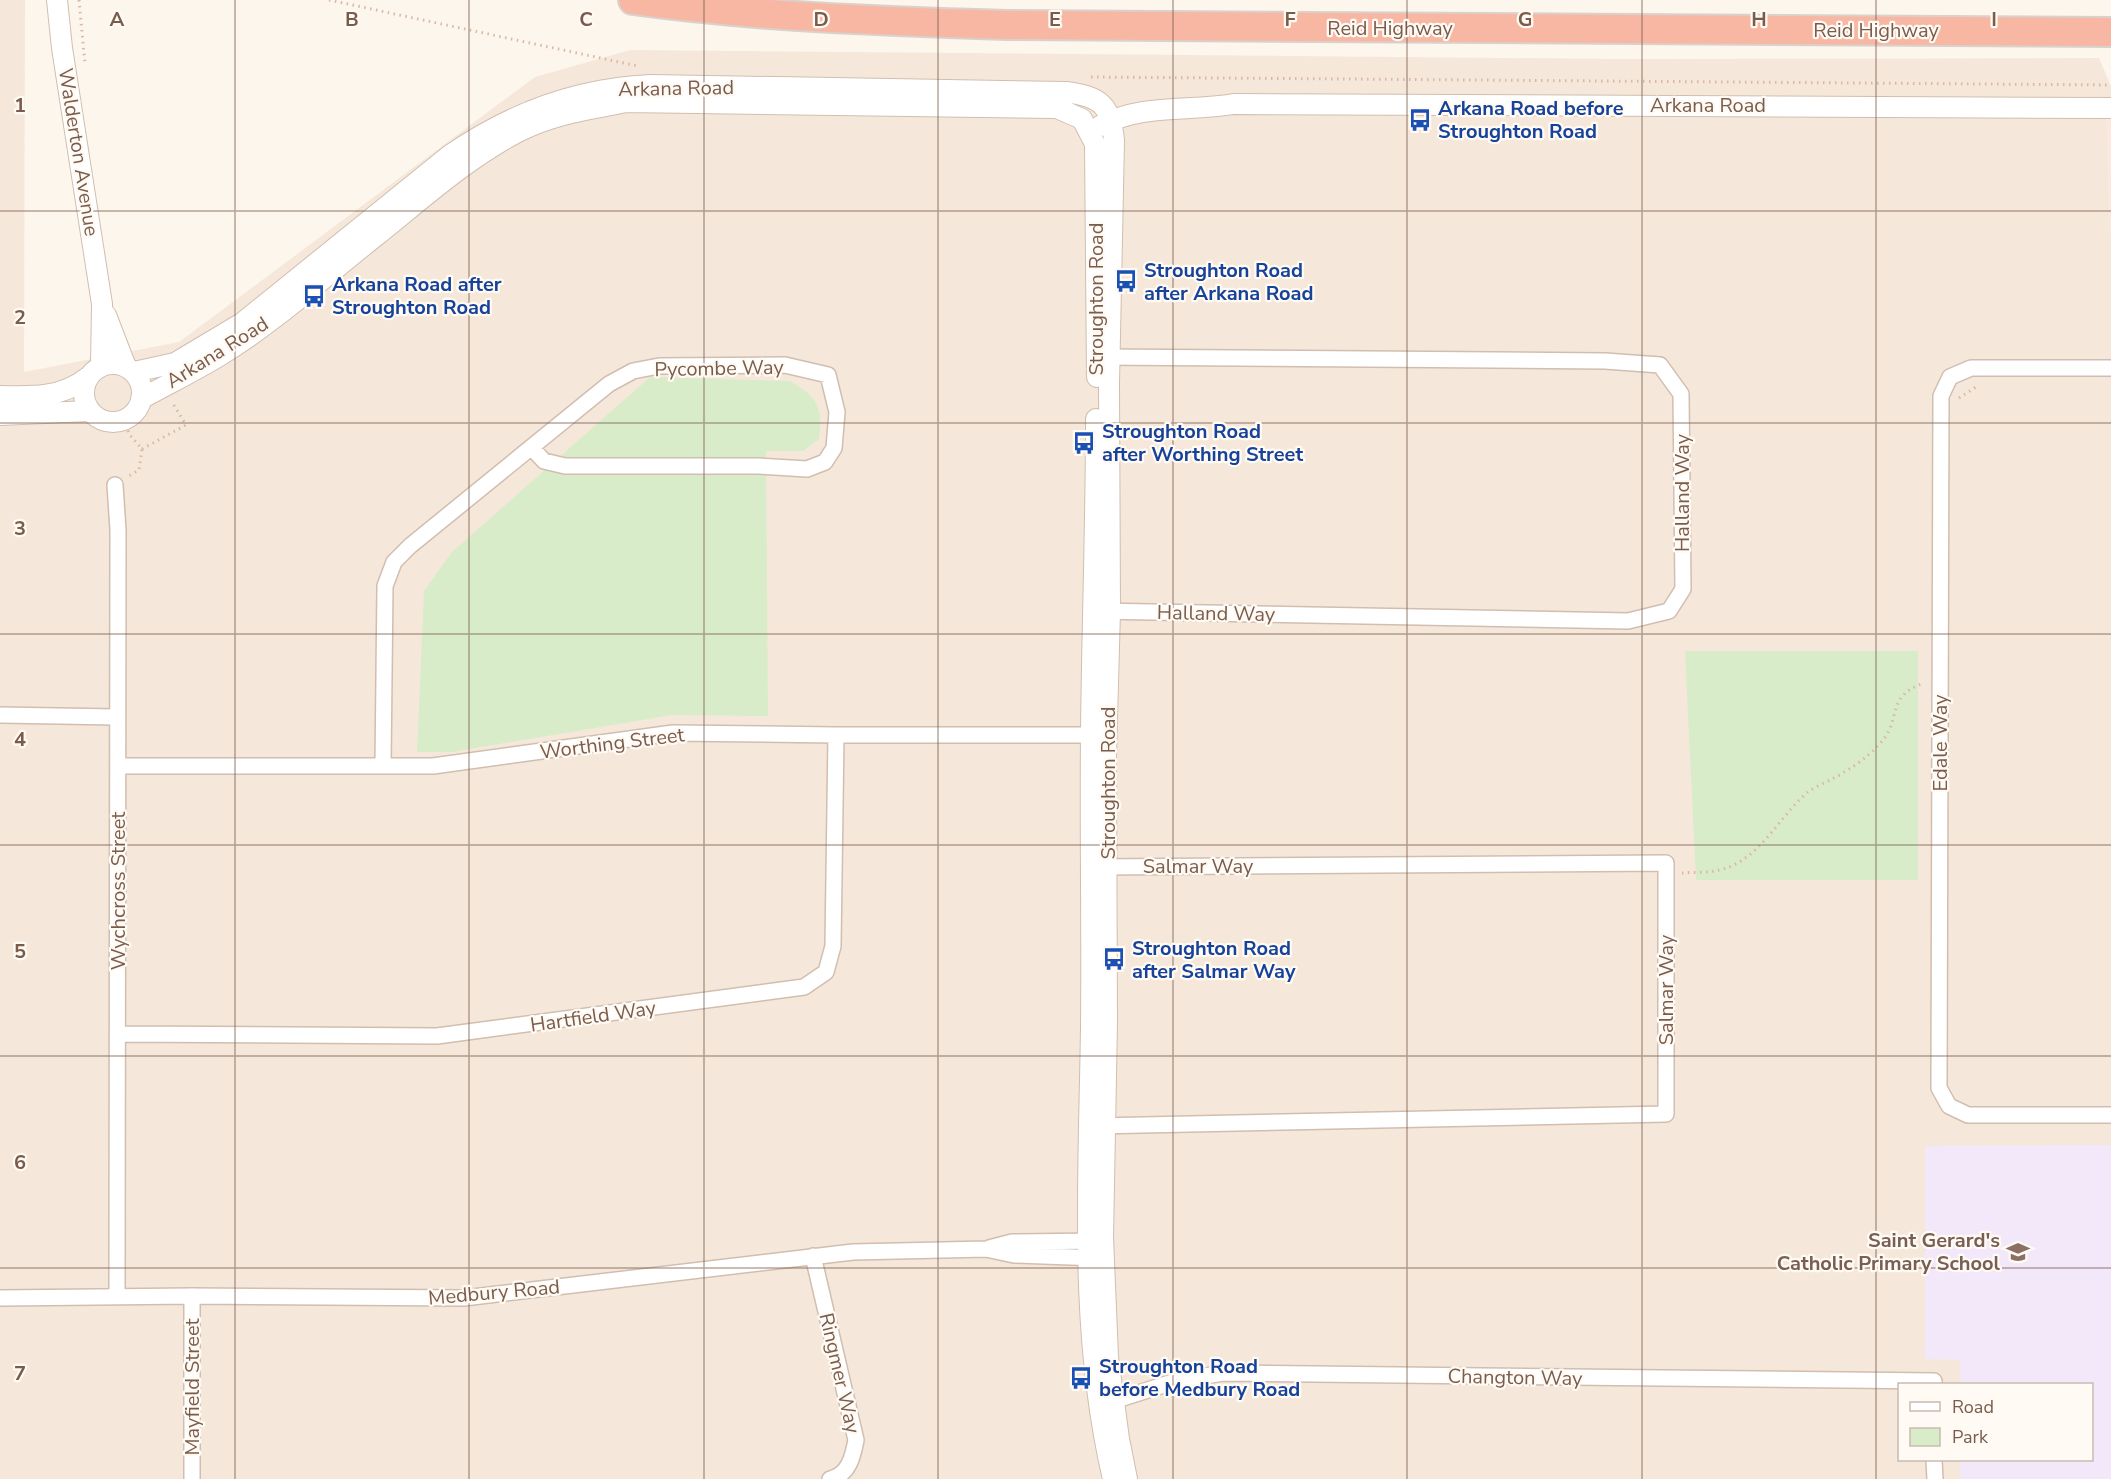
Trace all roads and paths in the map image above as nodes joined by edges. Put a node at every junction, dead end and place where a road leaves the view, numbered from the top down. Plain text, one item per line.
1 (57, 0) edge
2 (79, 0) edge
3 (329, 0) edge
4 (633, 0) edge
5 (2111, 32) edge
6 (643, 68) dead end
7 (86, 70) dead end
8 (2111, 85) edge
9 (1086, 86) junction
10 (2111, 108) edge
11 (1108, 115) junction
12 (1087, 126) junction
13 (102, 304) junction
14 (1103, 357) junction
15 (2111, 368) edge
16 (130, 370) junction
17 (94, 371) junction
18 (1982, 382) dead end
19 (163, 387) junction
20 (0, 396) edge
21 (141, 399) junction
22 (1954, 402) dead end
23 (89, 411) junction
24 (0, 415) edge
25 (125, 419) junction
26 (532, 448) junction
27 (142, 449) junction
28 (115, 485) joint
29 (1102, 611) junction
30 (1940, 683) junction
31 (0, 715) edge
32 (116, 717) junction
33 (836, 735) junction
34 (1099, 735) junction
35 (118, 766) junction
36 (383, 766) junction
37 (1100, 867) junction
38 (1666, 874) junction
39 (118, 1034) junction
40 (2111, 1115) edge
41 (1097, 1126) junction
42 (1096, 1249) junction
43 (813, 1256) junction
44 (192, 1296) junction
45 (117, 1297) junction
46 (0, 1298) edge
47 (1934, 1383) edge
48 (1106, 1403) junction
49 (1934, 1461) edge
50 (192, 1479) edge
51 (830, 1479) edge
52 (1113, 1479) edge
53 (1127, 1479) edge
54 (1935, 1479) edge

1 - 13 street, Walderton Avenue
2 - 7 path
3 - 6 path
4 - 5 highway, Reid Highway
8 - 9 path
9 - 11 street
9 - 16 street, Arkana Road
10 - 11 street, Arkana Road
11 - 12 street, Arkana Road
11 - 14 street, Stroughton Road
12 - 14 street, Stroughton Road
12 - 19 street, Arkana Road
13 - 16 street, Walderton Avenue
13 - 17 street, Walderton Avenue
14 - 29 street, Stroughton Road
14 - 29 street, Halland Way
15 - 30 street, Edale Way
16 - 17 street
16 - 21 street
17 - 20 street
17 - 23 street
18 - 22 path
19 - 21 street, Arkana Road
19 - 27 path
21 - 25 street
23 - 24 street
23 - 25 street
25 - 27 path
26 - 26 street, Pycombe Way
26 - 36 street, Pycombe Way
27 - 28 path
28 - 32 street, Wychcross Street
29 - 34 street, Stroughton Road
30 - 38 path
30 - 40 street, Edale Way
31 - 32 street
32 - 35 street, Wychcross Street
33 - 34 street, Worthing Street
33 - 36 street, Worthing Street
33 - 39 street, Hartfield Way
34 - 37 street, Stroughton Road
35 - 36 street, Worthing Street
35 - 39 street, Wychcross Street
37 - 38 street, Salmar Way
37 - 41 street, Stroughton Road
38 - 41 street, Salmar Way
39 - 45 street, Wychcross Street
41 - 42 street, Stroughton Road
42 - 43 street, Medbury Road
42 - 48 street, Stroughton Road
43 - 44 street, Medbury Road
43 - 51 street, Ringmer Way
44 - 45 street, Medbury Road
44 - 50 street, Mayfield Street
45 - 46 street, Medbury Road
47 - 48 street, Changton Way
48 - 52 street, Stroughton Road
48 - 53 street, Stroughton Road
49 - 54 street

